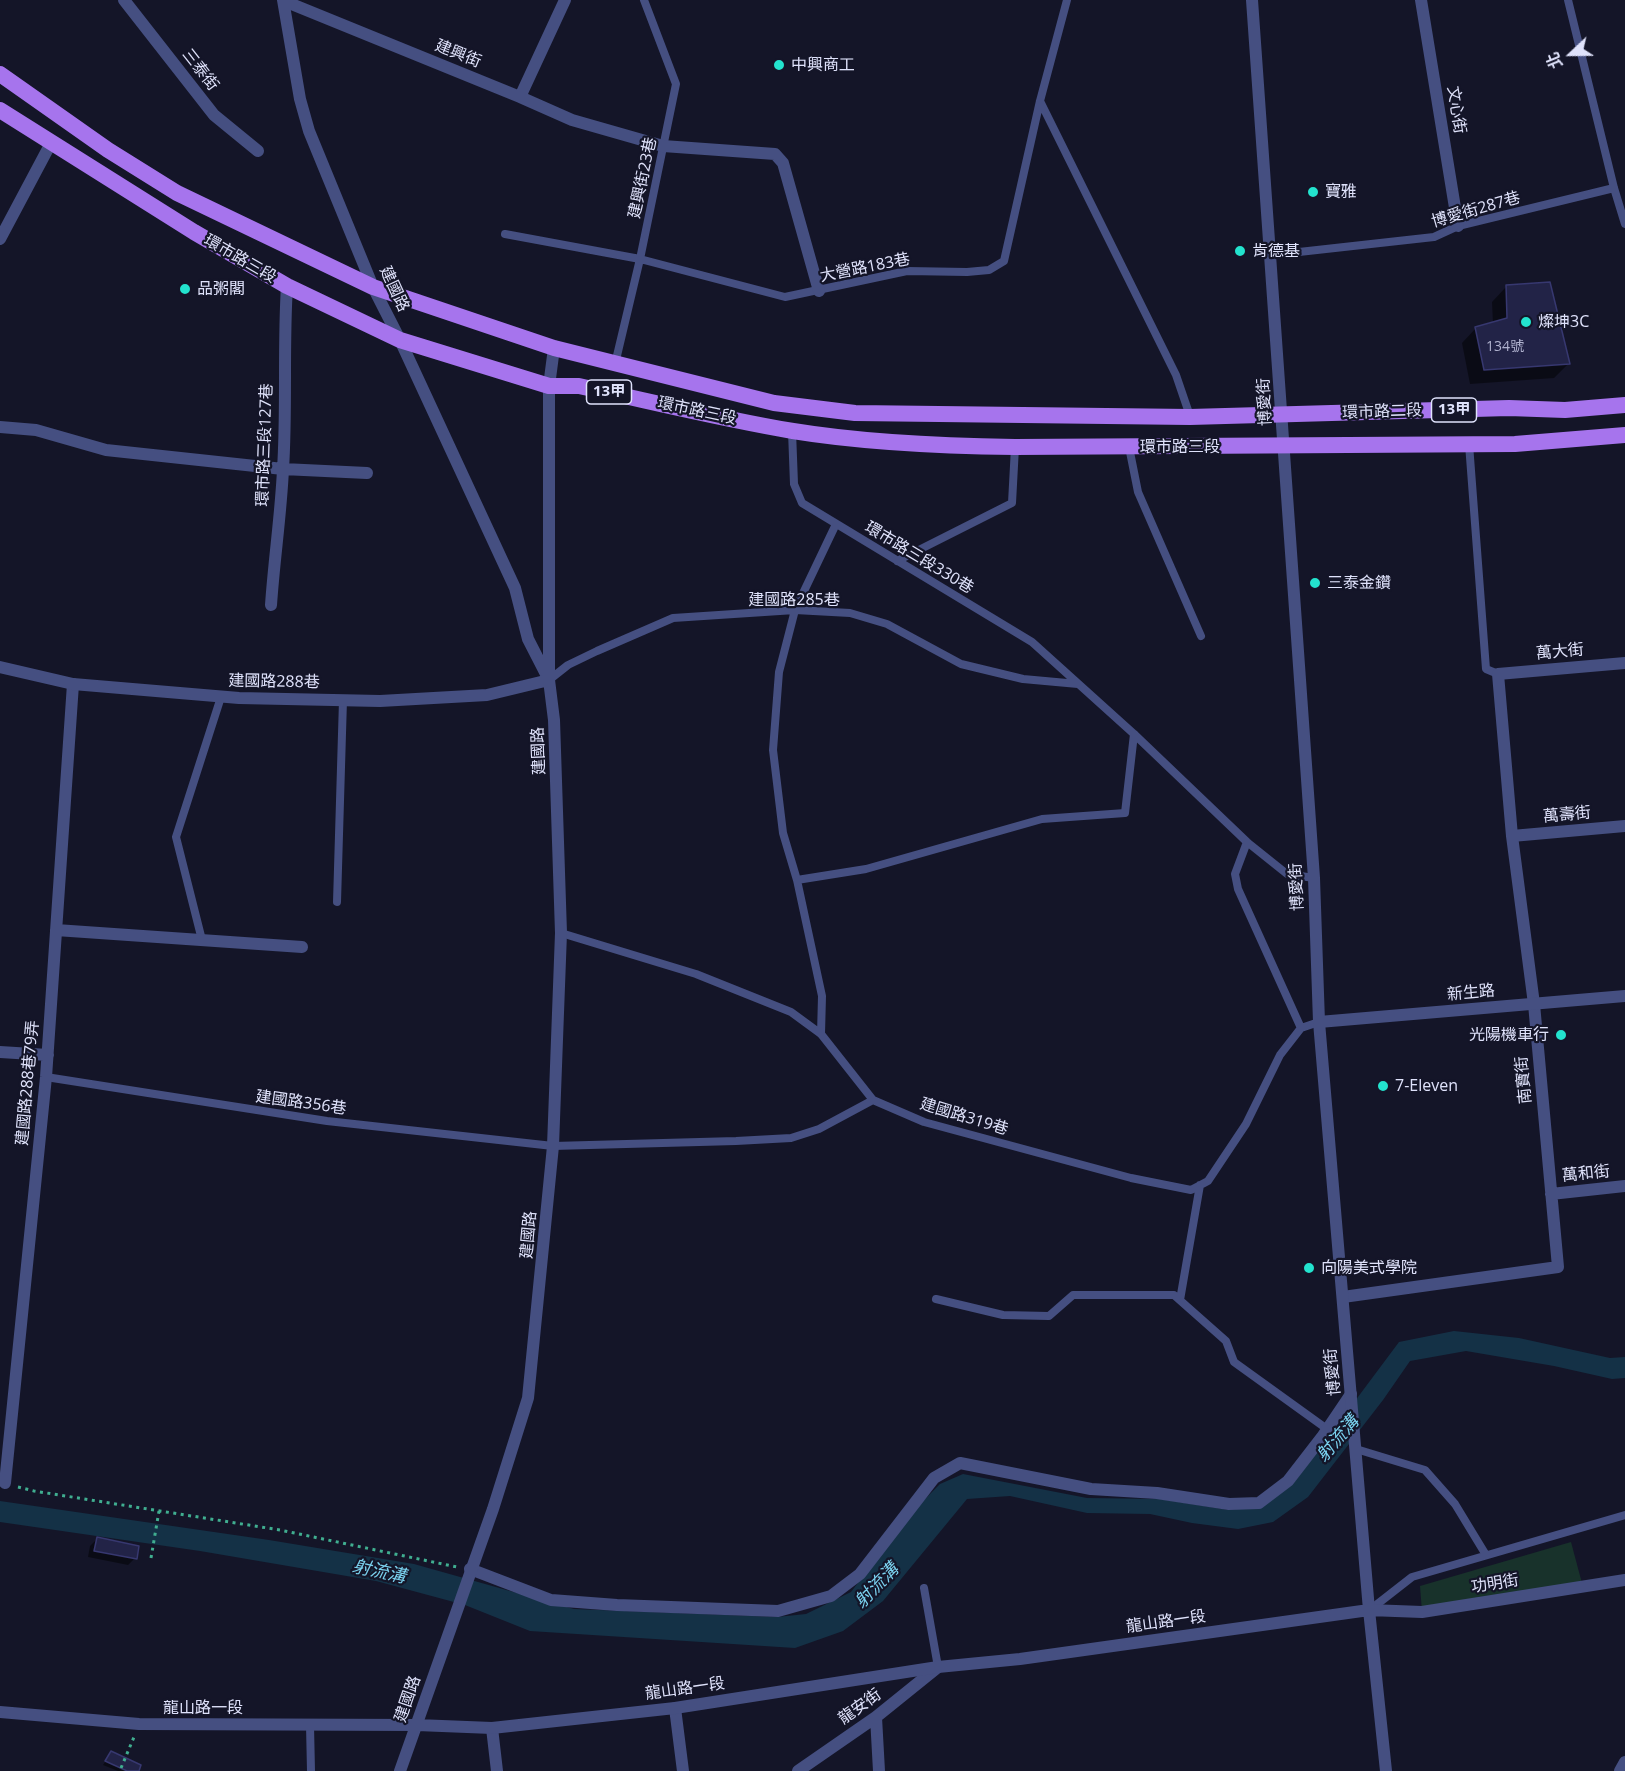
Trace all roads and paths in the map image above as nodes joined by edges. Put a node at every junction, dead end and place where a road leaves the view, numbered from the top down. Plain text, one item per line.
1 (124, 0) edge
2 (565, 0) edge
3 (644, 0) edge
4 (1067, 0) edge
5 (1252, 0) edge
6 (1421, 0) edge
7 (1568, 0) edge
8 (283, 1) edge
9 (0, 74) edge
10 (520, 97) junction
11 (1040, 101) junction
12 (0, 110) edge
13 (51, 143) junction
14 (663, 146) junction
15 (258, 151) dead end
16 (1614, 188) junction
17 (1625, 224) edge
18 (1458, 226) junction
19 (505, 234) dead end
20 (0, 240) edge
21 (1272, 255) junction
22 (640, 260) junction
23 (287, 286) junction
24 (373, 287) junction
25 (819, 291) junction
26 (400, 340) junction
27 (554, 348) junction
28 (615, 364) junction
29 (549, 386) junction
30 (1625, 405) edge
31 (1282, 416) junction
32 (1190, 417) junction
33 (0, 427) edge
34 (792, 431) junction
35 (1625, 435) edge
36 (1469, 444) junction
37 (1283, 446) junction
38 (1015, 447) junction
39 (1129, 447) junction
40 (283, 469) junction
41 (367, 473) dead end
42 (837, 524) junction
43 (897, 561) junction
44 (271, 605) dead end
45 (795, 610) junction
46 (1201, 636) dead end
47 (1625, 663) edge
48 (0, 667) edge
49 (1498, 674) junction
50 (549, 680) junction
51 (73, 684) junction
52 (1078, 684) junction
53 (221, 697) junction
54 (343, 700) junction
55 (1134, 734) junction
56 (1625, 826) edge
57 (1512, 836) junction
58 (1247, 842) junction
59 (1314, 878) junction
60 (797, 880) junction
61 (337, 902) dead end
62 (56, 930) junction
63 (561, 933) junction
64 (202, 940) junction
65 (302, 947) dead end
66 (1625, 996) edge
67 (1534, 1004) junction
68 (1319, 1022) junction
69 (1301, 1028) junction
70 (821, 1034) junction
71 (0, 1052) edge
72 (48, 1055) junction
73 (46, 1077) junction
74 (873, 1100) junction
75 (554, 1146) junction
76 (1200, 1185) junction
77 (1625, 1186) edge
78 (1551, 1194) junction
79 (1342, 1297) junction
80 (936, 1299) dead end
81 (1180, 1300) junction
82 (1351, 1394) junction
83 (1327, 1429) junction
84 (1356, 1449) junction
85 (5, 1483) joint
86 (159, 1511) junction
87 (1625, 1515) edge
88 (1485, 1555) junction
89 (151, 1558) dead end
90 (470, 1572) junction
91 (1625, 1580) edge
92 (924, 1588) dead end
93 (1369, 1610) junction
94 (938, 1667) junction
95 (675, 1708) junction
96 (0, 1712) edge
97 (876, 1717) junction
98 (139, 1724) junction
99 (310, 1725) junction
100 (417, 1725) junction
101 (492, 1728) junction
102 (1625, 1762) edge
103 (121, 1768) dead end
104 (311, 1771) edge
105 (400, 1771) edge
106 (497, 1771) edge
107 (683, 1771) edge
108 (798, 1771) edge
109 (879, 1771) edge
110 (1386, 1771) edge
111 (1620, 1771) edge

1 - 15 street, 三泰街
2 - 10 street
3 - 14 lane, 建興街23巷
4 - 11 lane, 大營路183巷
5 - 21 street, 博愛街
6 - 18 street, 文心街
7 - 16 lane
8 - 10 street, 建興街
8 - 24 street, 建國路
9 - 24 main road, 環市路三段 / 13甲
10 - 14 street, 建興街
11 - 25 lane, 大營路183巷
11 - 32 lane
12 - 13 main road, 環市路三段 / 13甲
13 - 20 street
13 - 23 main road, 環市路三段 / 13甲
14 - 22 lane, 建興街23巷
14 - 25 street, 建興街
16 - 17 lane
16 - 18 lane, 博愛街287巷
18 - 21 lane, 博愛街287巷
19 - 22 lane, 大營路183巷
21 - 31 street, 博愛街
22 - 25 lane, 大營路183巷
22 - 28 lane, 建興街23巷
23 - 26 main road, 環市路三段 / 13甲
23 - 40 street, 環市路三段127巷
24 - 26 street, 建國路
24 - 27 main road, 環市路三段 / 13甲
26 - 29 main road, 環市路三段 / 13甲
26 - 50 street, 建國路
27 - 28 main road, 環市路三段 / 13甲
27 - 29 street, 建國路
28 - 32 main road, 環市路三段 / 13甲
29 - 34 main road, 環市路三段 / 13甲
29 - 50 street, 建國路
30 - 31 main road, 環市路二段 / 13甲
31 - 32 main road, 環市路三段 / 13甲
31 - 37 street, 博愛街
33 - 40 street
34 - 38 main road, 環市路三段 / 13甲
34 - 42 lane, 環市路三段330巷
35 - 36 main road, 環市路二段 / 13甲
36 - 37 main road, 環市路二段 / 13甲
36 - 49 lane
37 - 39 main road, 環市路三段 / 13甲
37 - 59 street, 博愛街
38 - 39 main road, 環市路三段 / 13甲
38 - 43 lane
39 - 46 lane
40 - 41 street
40 - 44 street, 環市路三段127巷
42 - 43 lane, 環市路三段330巷
42 - 45 lane
43 - 52 lane, 環市路三段330巷
45 - 50 lane, 建國路285巷
45 - 52 lane, 建國路285巷
45 - 60 lane
47 - 49 street, 萬大街
48 - 51 street, 建國路288巷
49 - 57 street, 南寶街
50 - 54 street, 建國路288巷
50 - 63 street, 建國路
51 - 53 street, 建國路288巷
51 - 62 street, 建國路288巷79弄
52 - 55 lane, 環市路三段330巷
53 - 54 street, 建國路288巷
53 - 64 lane
54 - 61 lane
55 - 58 lane, 環市路三段330巷
55 - 60 lane
56 - 57 street, 萬壽街
57 - 67 street, 南寶街
58 - 59 lane, 環市路三段330巷
58 - 69 lane
59 - 68 street, 博愛街
60 - 70 lane
62 - 64 street
62 - 72 street, 建國路288巷79弄
63 - 70 lane, 建國路319巷
63 - 75 street, 建國路
64 - 65 street
66 - 67 street, 新生路
67 - 68 street, 新生路
67 - 78 street, 南寶街
68 - 69 lane
68 - 79 street, 博愛街
69 - 76 lane
70 - 74 lane, 建國路319巷
71 - 72 street
72 - 73 street, 建國路288巷79弄
73 - 75 lane, 建國路356巷
73 - 85 street, 建國路288巷79弄
74 - 75 lane, 建國路356巷
74 - 76 lane, 建國路319巷
75 - 90 street, 建國路
76 - 81 lane
77 - 78 street, 萬和街
78 - 79 street, 南寶街
79 - 82 street, 博愛街
80 - 81 lane
81 - 83 lane
82 - 83 street
82 - 84 street, 博愛街
83 - 90 street
84 - 88 lane
84 - 93 street, 博愛街
85 - 86 path
86 - 89 path
86 - 90 path
87 - 88 lane
88 - 93 lane
90 - 100 street, 建國路
91 - 93 street, 功明街
92 - 94 lane
93 - 94 street, 龍山路一段
93 - 110 street, 博愛街
94 - 95 street, 龍山路一段
94 - 97 street, 龍安街
95 - 101 street, 龍山路一段
95 - 107 street
96 - 98 street, 龍山路一段
97 - 108 street, 龍安街
97 - 109 street
98 - 99 street, 龍山路一段
98 - 103 path
99 - 100 street, 龍山路一段
99 - 104 lane
100 - 101 street, 龍山路一段
100 - 105 street, 建國路
101 - 106 street
102 - 111 street

